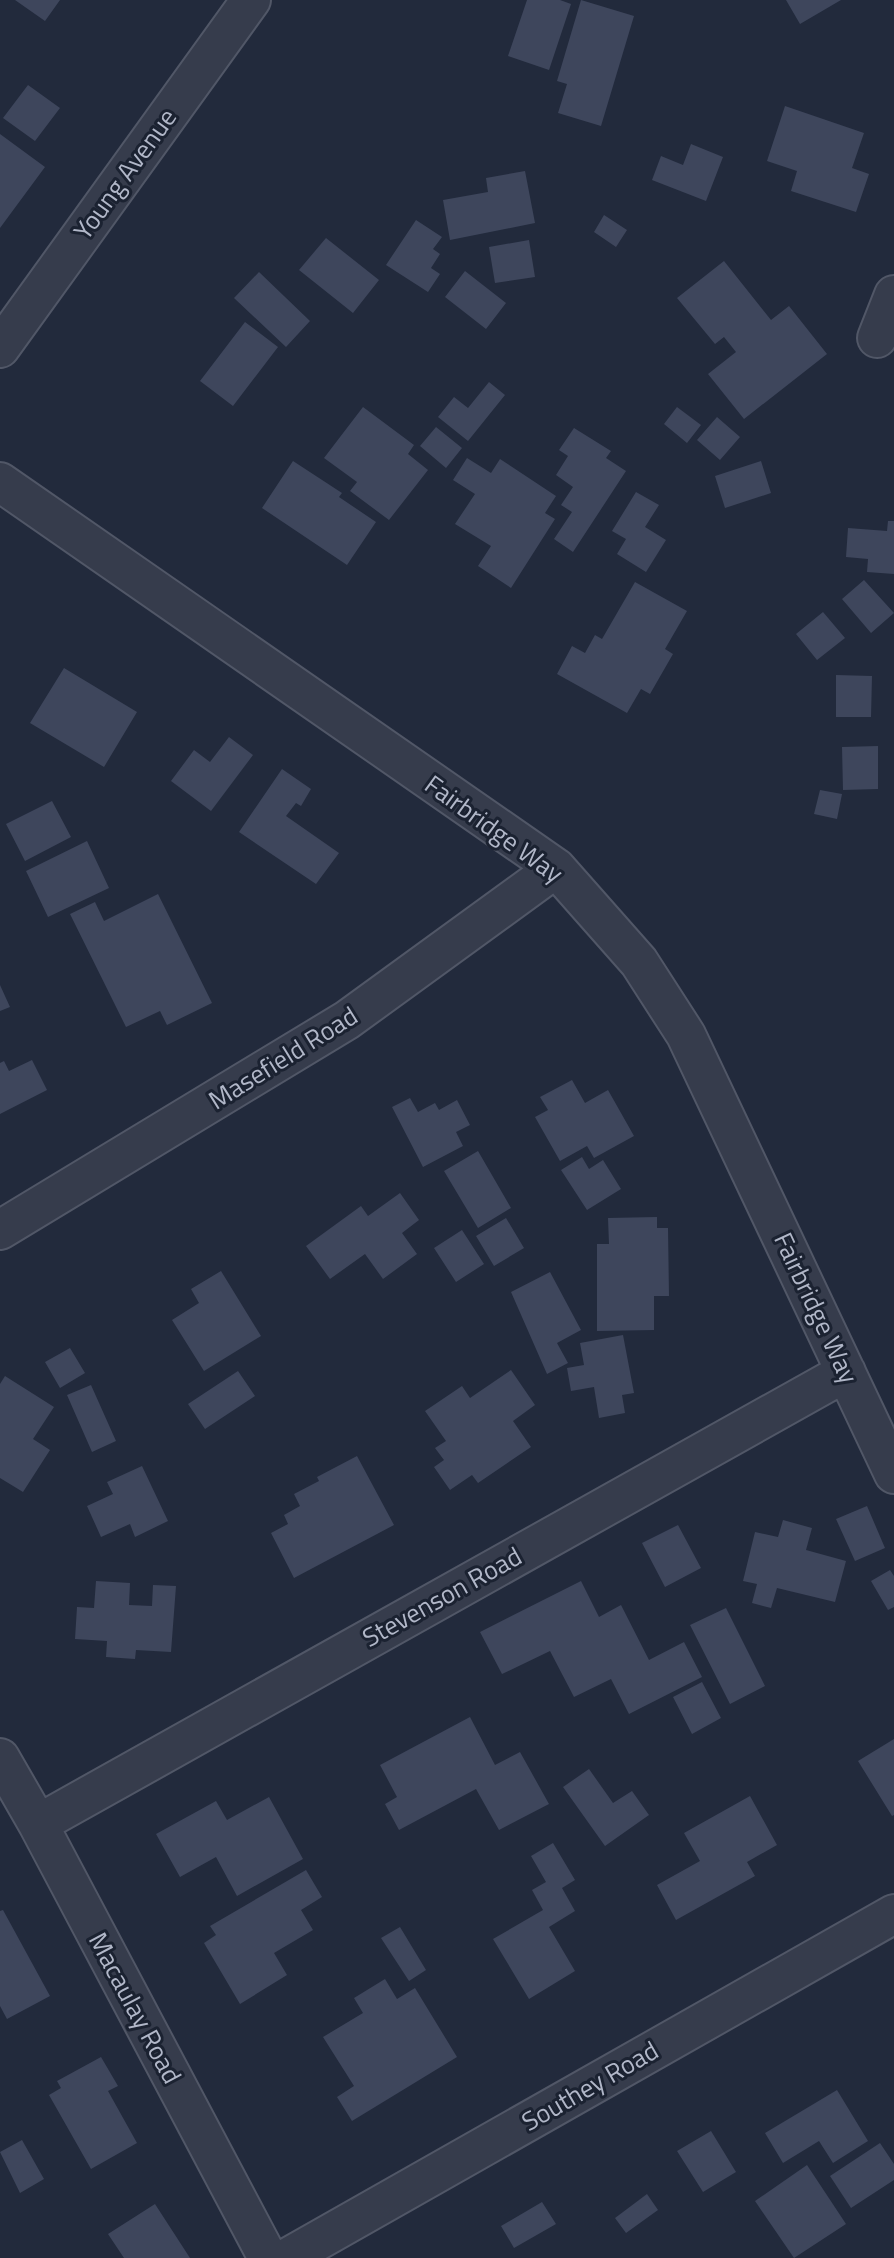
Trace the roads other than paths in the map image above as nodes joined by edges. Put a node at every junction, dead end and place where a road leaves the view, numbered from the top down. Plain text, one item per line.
1 (251, 0) edge
2 (894, 295) edge
3 (877, 338) dead end
4 (0, 348) edge
5 (0, 482) edge
6 (556, 869) junction
7 (0, 1230) edge
8 (846, 1371) junction
9 (894, 1474) edge
10 (0, 1759) edge
11 (38, 1824) junction
12 (894, 1914) edge
13 (268, 2258) edge
14 (287, 2258) edge

1 - 4 street, Young Avenue
2 - 3 street
5 - 6 street, Fairbridge Way
6 - 7 street, Masefield Road
6 - 8 street, Fairbridge Way
8 - 9 street, Fairbridge Way
8 - 11 street, Stevenson Road
10 - 11 street, Macaulay Road
11 - 13 street, Macaulay Road
12 - 14 street, Southey Road

